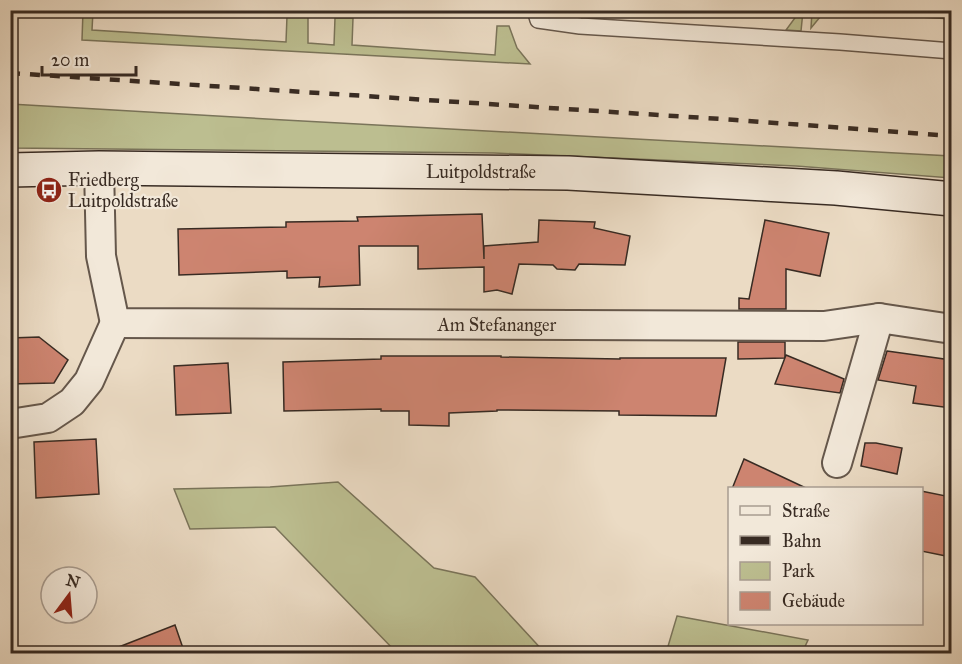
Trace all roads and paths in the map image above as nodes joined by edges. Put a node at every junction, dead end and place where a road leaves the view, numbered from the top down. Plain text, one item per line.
1 (535, 10) edge
2 (951, 51) edge
3 (99, 168) junction
4 (10, 170) edge
5 (951, 199) edge
6 (879, 318) junction
7 (115, 323) junction
8 (951, 329) edge
9 (10, 424) edge
10 (837, 463) dead end

1 - 2 lane
3 - 4 street, Luitpoldstraße
3 - 5 street, Luitpoldstraße
3 - 7 street
6 - 7 street, Am Stefananger
6 - 8 street, Am Stefananger
6 - 10 street
7 - 9 street

